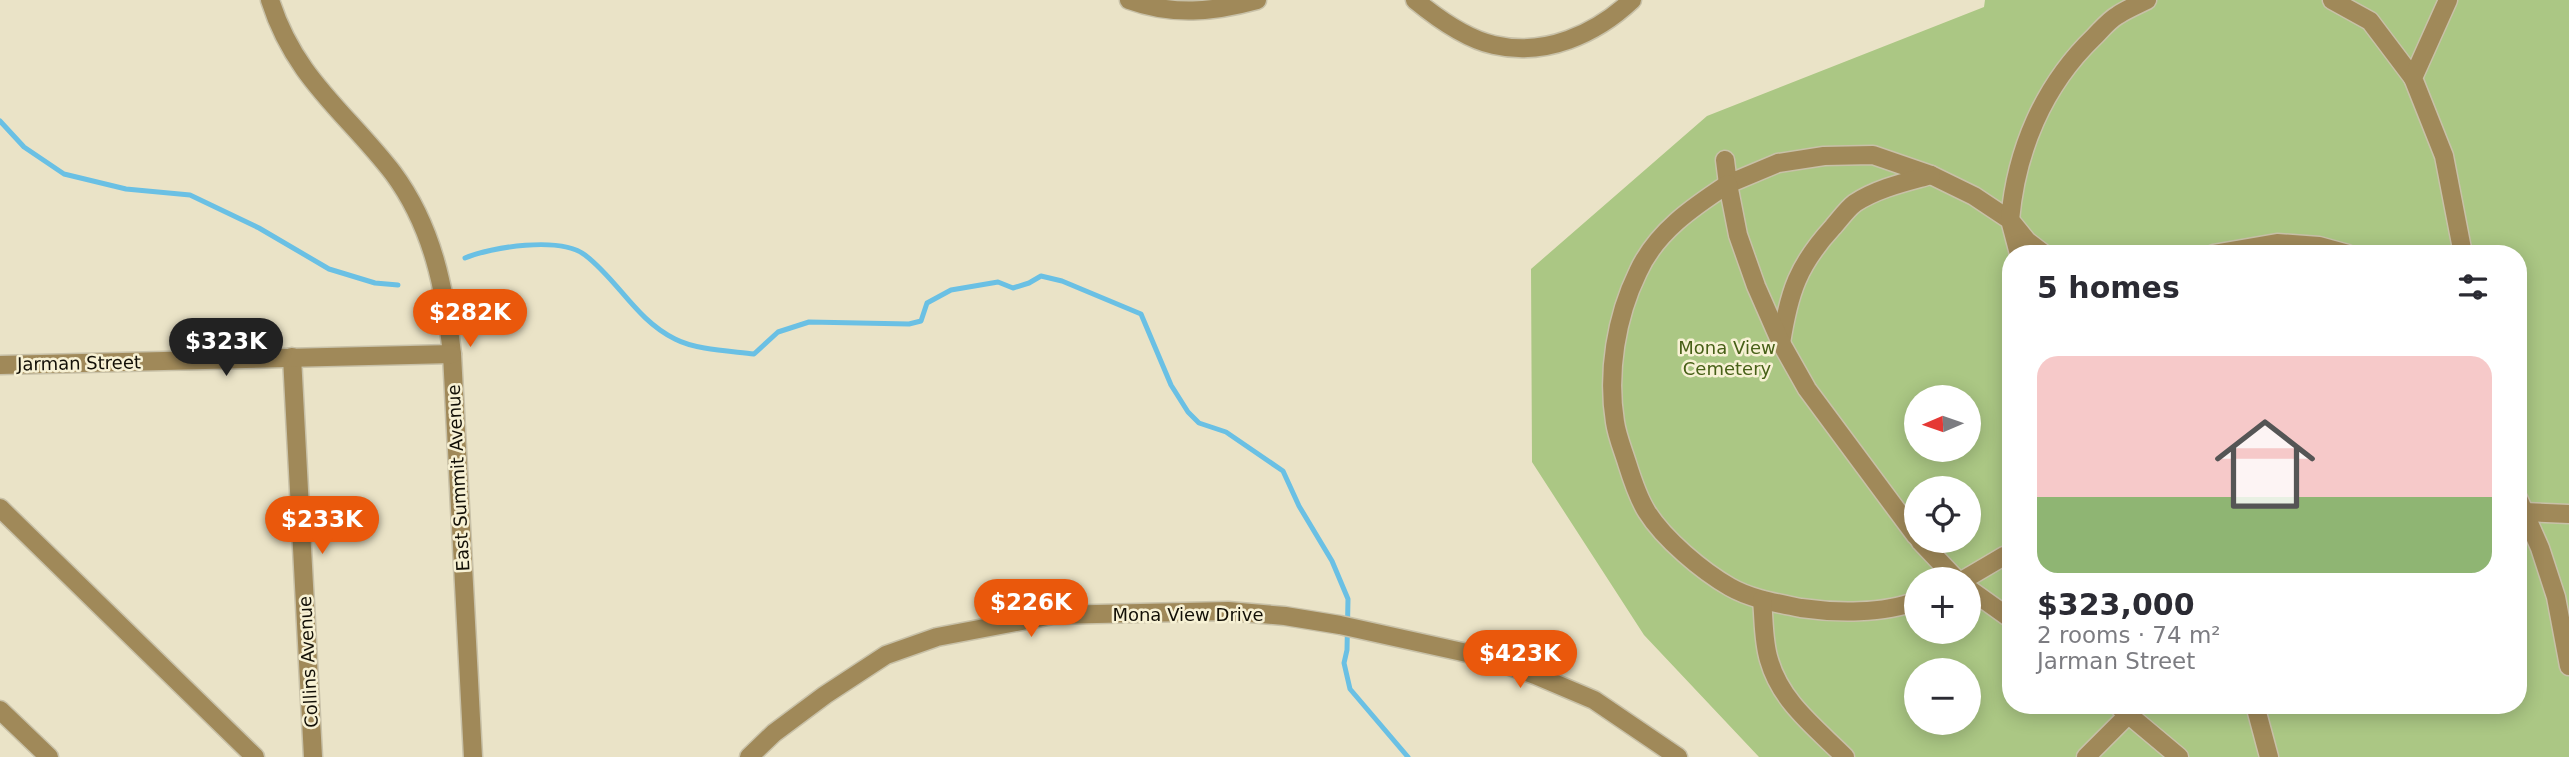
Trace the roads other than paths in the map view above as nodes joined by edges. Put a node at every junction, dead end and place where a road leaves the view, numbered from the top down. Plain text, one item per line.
1 (271, 0) edge
2 (1129, 0) edge
3 (1257, 0) edge
4 (1415, 0) edge
5 (1632, 0) edge
6 (2147, 0) edge
7 (2332, 0) edge
8 (2448, 0) edge
9 (2413, 78) junction
10 (1725, 160) dead end
11 (1931, 175) junction
12 (1728, 184) junction
13 (2010, 220) junction
14 (2017, 245) edge
15 (2032, 245) edge
16 (2265, 245) edge
17 (2305, 245) edge
18 (2461, 245) edge
19 (1781, 343) junction
20 (452, 354) junction
21 (292, 357) junction
22 (0, 365) edge
23 (2527, 507) edge
24 (0, 508) edge
25 (2569, 514) edge
26 (1904, 520) edge
27 (2527, 523) edge
28 (1931, 553) edge
29 (2002, 557) edge
30 (1945, 567) edge
31 (1981, 569) edge
32 (1981, 598) edge
33 (1762, 600) junction
34 (1904, 603) edge
35 (2002, 613) edge
36 (2569, 666) edge
37 (0, 710) edge
38 (2120, 714) edge
39 (2128, 714) edge
40 (2257, 714) edge
41 (37, 753) edge
42 (255, 757) edge
43 (313, 757) edge
44 (473, 757) edge
45 (749, 757) edge
46 (1678, 757) edge
47 (1845, 757) edge
48 (2086, 757) edge
49 (2179, 757) edge
50 (2269, 757) edge

1 - 20 street, East Summit Avenue
2 - 3 street
4 - 5 street
6 - 13 street
7 - 9 street
8 - 9 street
9 - 18 street
10 - 12 street
11 - 12 street
11 - 13 street
11 - 19 street
12 - 19 street
12 - 33 street
13 - 14 street
13 - 15 street
16 - 17 street
19 - 26 street
20 - 21 street, Jarman Street
20 - 44 street, East Summit Avenue
21 - 22 street, Jarman Street
21 - 43 street, Collins Avenue
23 - 25 street
24 - 42 street
27 - 36 street
28 - 30 street
29 - 31 street
32 - 35 street
33 - 34 street
33 - 47 street
37 - 41 street
38 - 48 street
39 - 49 street
40 - 50 street
45 - 46 street, Mona View Drive

